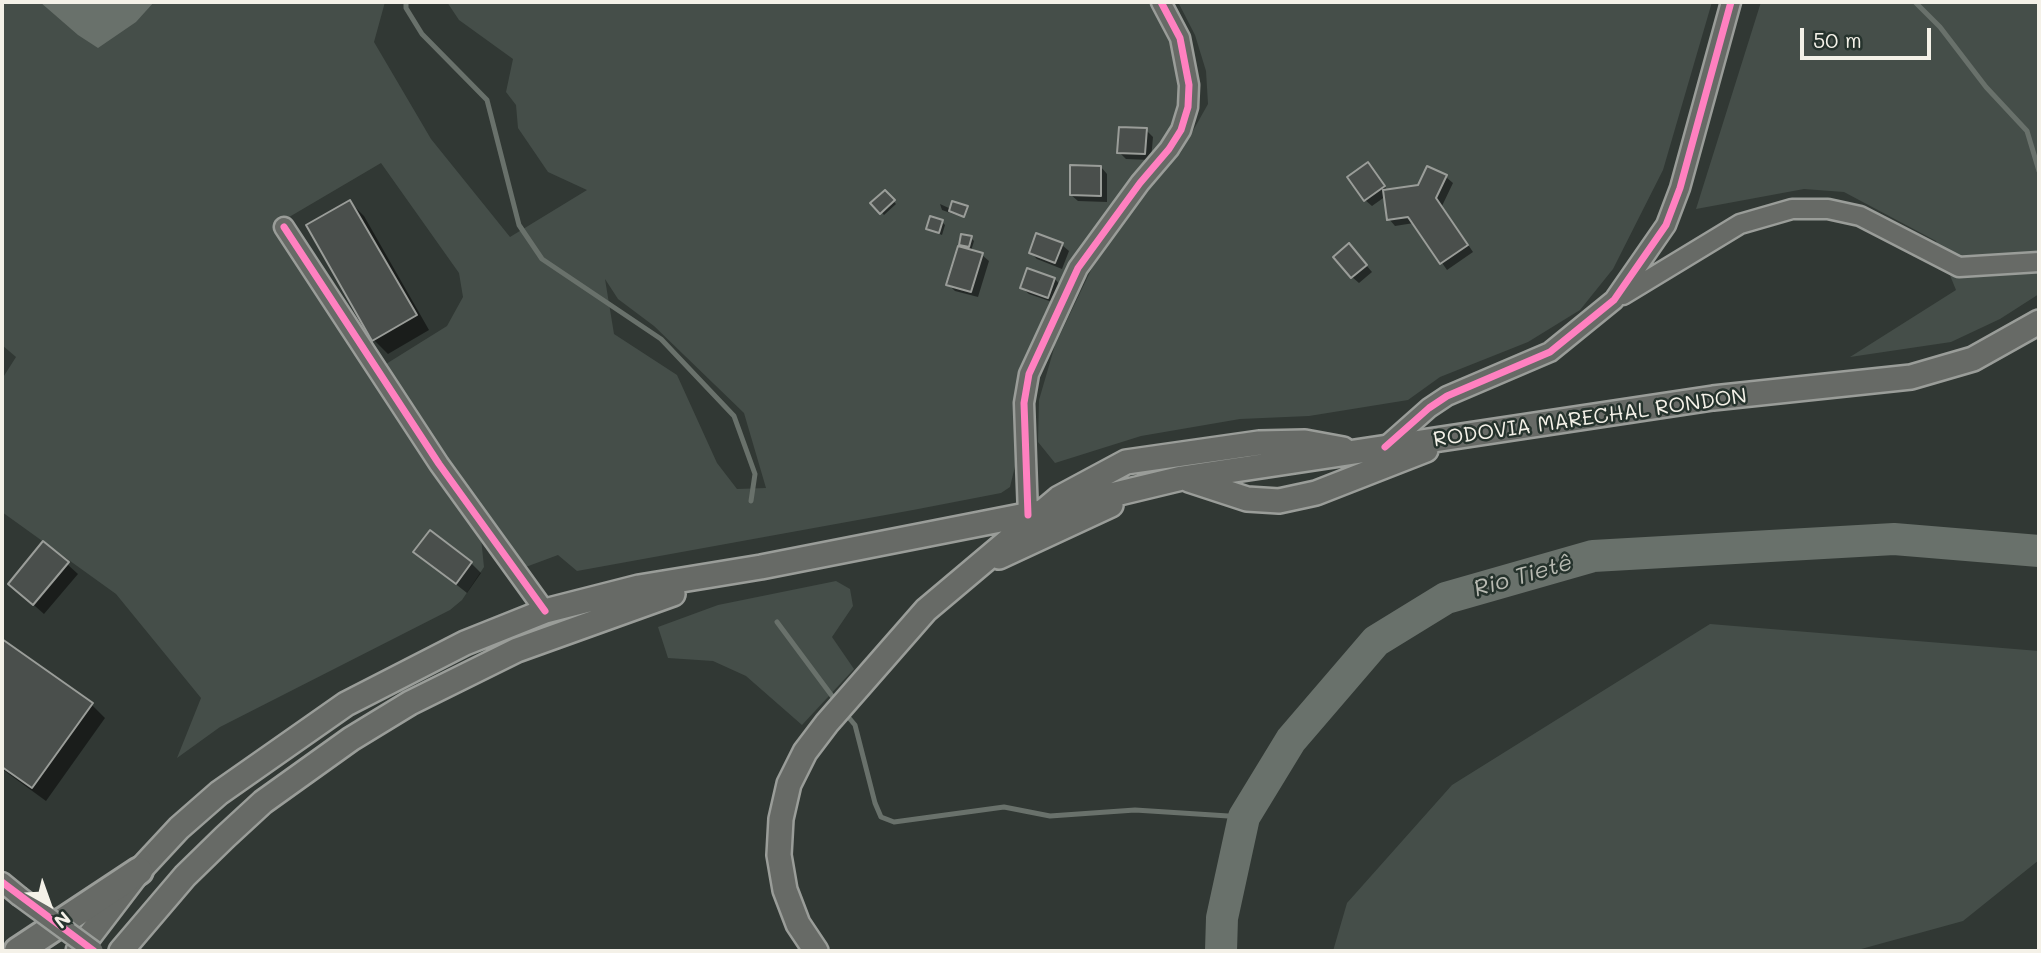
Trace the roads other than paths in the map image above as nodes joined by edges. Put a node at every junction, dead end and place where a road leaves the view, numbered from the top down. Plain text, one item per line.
1 (1161, 2) edge
2 (1731, 2) edge
3 (284, 227) dead end
4 (2039, 262) edge
5 (1614, 300) junction
6 (2039, 322) edge
7 (1460, 437) junction
8 (1385, 447) junction
9 (1311, 451) junction
10 (1182, 478) junction
11 (1152, 485) junction
12 (1316, 493) junction
13 (1034, 514) junction
14 (761, 567) junction
15 (971, 571) junction
16 (545, 611) junction
17 (139, 872) junction
18 (2, 882) edge
19 (18, 951) edge
20 (78, 951) edge
21 (94, 951) edge
22 (121, 951) edge
23 (816, 951) edge

1 - 13 street
2 - 5 street
3 - 16 street
4 - 5 street
5 - 8 street
6 - 7 main road, RODOVIA MARECHAL RONDON
7 - 8 main road, RODOVIA MARECHAL RONDON
7 - 12 main road
8 - 9 main road, RODOVIA MARECHAL RONDON
9 - 10 main road, RODOVIA MARECHAL RONDON
9 - 12 main road
9 - 13 main road
10 - 11 main road, RODOVIA MARECHAL RONDON
10 - 12 main road
11 - 13 main road, RODOVIA MARECHAL RONDON
11 - 15 main road
13 - 14 main road, RODOVIA MARECHAL RONDON
13 - 15 main road
14 - 16 main road, RODOVIA MARECHAL RONDON
14 - 22 main road, RODOVIA MARECHAL RONDON
15 - 23 main road
16 - 17 main road, RODOVIA MARECHAL RONDON
17 - 19 highway
17 - 20 main road, RODOVIA MARECHAL RONDON
18 - 21 street, bridge

